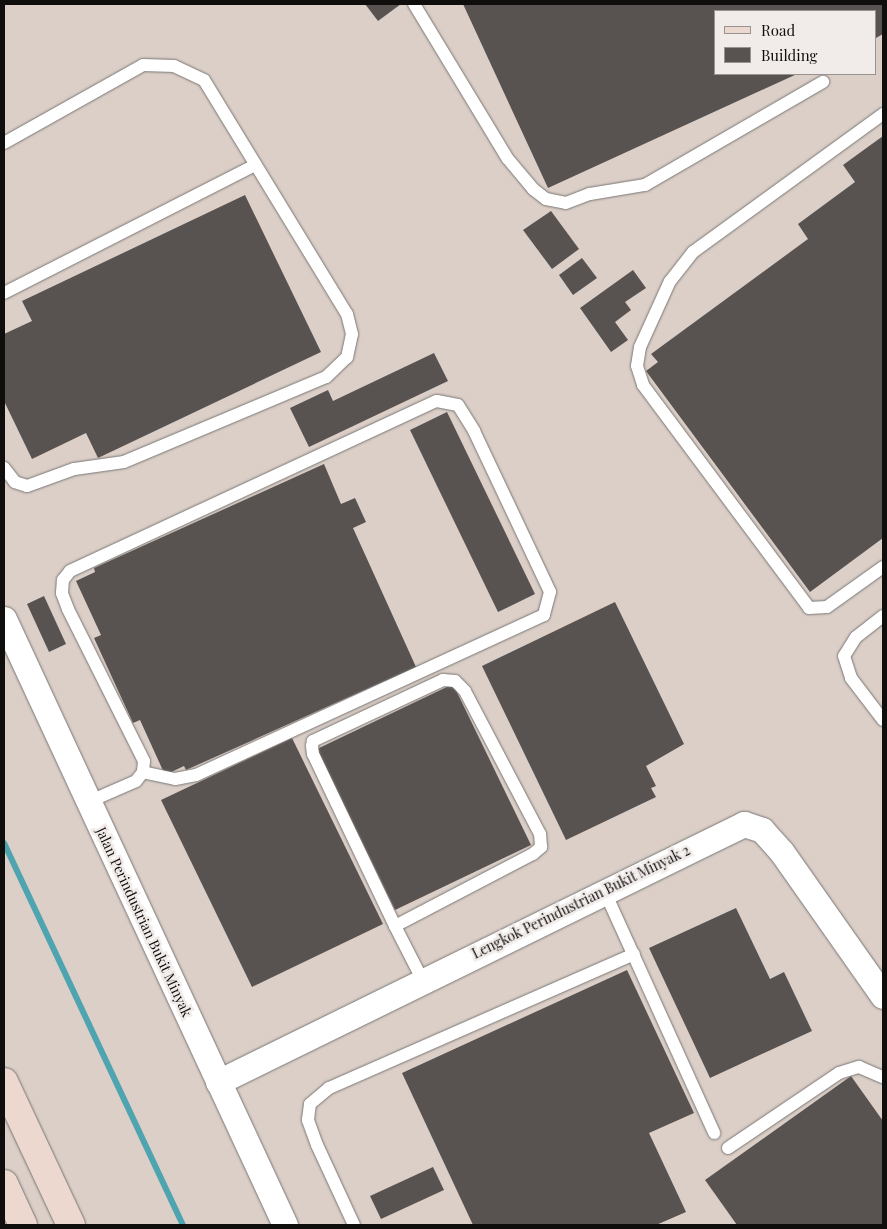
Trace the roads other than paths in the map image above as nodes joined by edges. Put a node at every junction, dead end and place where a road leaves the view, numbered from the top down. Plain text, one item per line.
1 (414, 4) edge
2 (823, 82) dead end
3 (883, 114) edge
4 (4, 143) edge
5 (255, 164) junction
6 (4, 293) edge
7 (4, 468) edge
8 (883, 567) edge
9 (883, 616) edge
10 (4, 619) edge
11 (883, 720) edge
12 (143, 772) junction
13 (88, 802) junction
14 (604, 890) junction
15 (395, 926) junction
16 (634, 954) junction
17 (422, 979) junction
18 (883, 996) edge
19 (882, 1073) edge
20 (4, 1082) edge
21 (218, 1082) junction
22 (714, 1133) dead end
23 (728, 1148) dead end
24 (4, 1184) edge
25 (23, 1225) edge
26 (71, 1225) edge
27 (285, 1225) edge
28 (354, 1225) edge

1 - 2 lane
3 - 8 lane
4 - 5 lane
5 - 6 lane
5 - 7 lane
9 - 11 lane
10 - 13 street, Jalan Perindustrian Bukit Minyak
12 - 12 lane
12 - 13 lane
13 - 21 street, Jalan Perindustrian Bukit Minyak
14 - 16 lane
14 - 17 street, Lengkok Perindustrian Bukit Minyak 2
14 - 18 street, Lengkok Perindustrian Bukit Minyak 2
15 - 15 lane
15 - 17 lane
16 - 22 lane
16 - 28 lane
17 - 21 street, Lengkok Perindustrian Bukit Minyak 2
19 - 23 lane
20 - 26 main road
21 - 27 street, Jalan Perindustrian Bukit Minyak
24 - 25 main road

